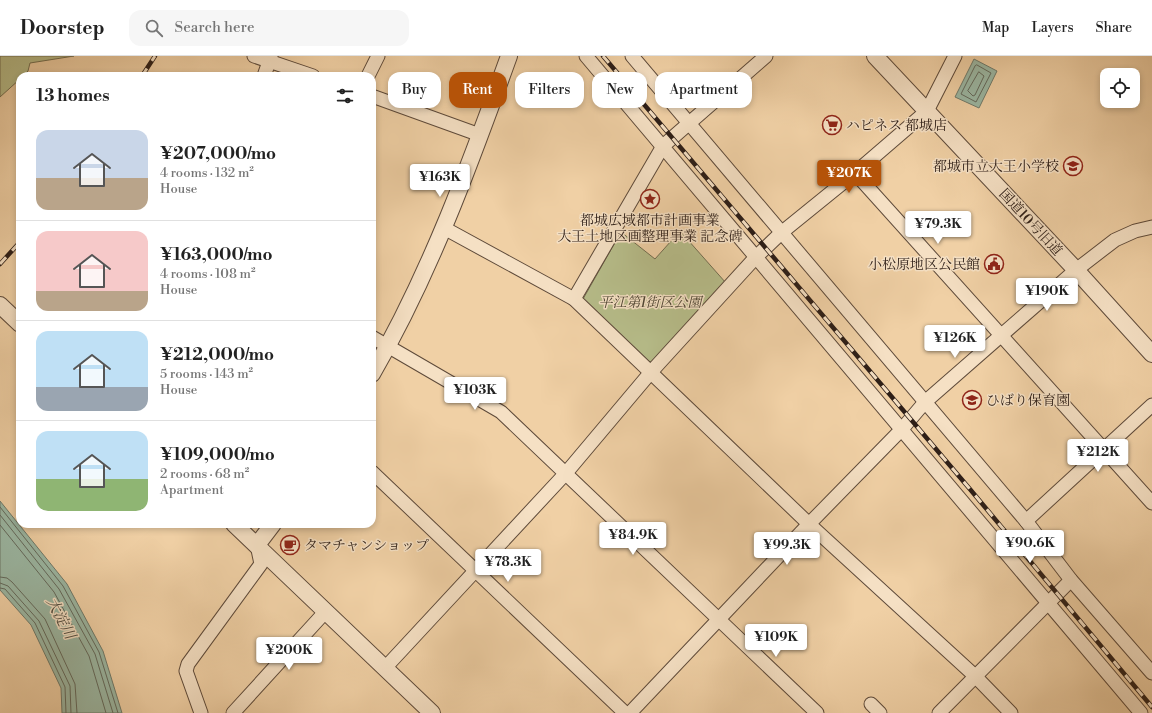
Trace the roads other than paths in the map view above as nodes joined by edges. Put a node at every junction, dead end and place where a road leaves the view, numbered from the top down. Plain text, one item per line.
1 (254, 56) edge
2 (378, 56) edge
3 (508, 56) edge
4 (586, 56) edge
5 (632, 56) edge
6 (766, 56) edge
7 (875, 56) edge
8 (955, 56) edge
9 (270, 59) edge
10 (265, 72) edge
11 (303, 72) edge
12 (370, 72) edge
13 (376, 97) edge
14 (927, 111) junction
15 (688, 123) junction
16 (480, 135) junction
17 (663, 146) junction
18 (855, 173) junction
19 (1152, 227) edge
20 (444, 228) junction
21 (781, 233) junction
22 (755, 258) junction
23 (1076, 270) junction
24 (574, 299) junction
25 (0, 305) edge
26 (16, 320) edge
27 (1001, 334) junction
28 (376, 339) edge
29 (388, 346) junction
30 (1152, 354) edge
31 (376, 367) edge
32 (651, 372) junction
33 (925, 402) junction
34 (1152, 405) edge
35 (902, 429) junction
36 (1105, 449) junction
37 (566, 473) junction
38 (376, 476) edge
39 (1152, 502) edge
40 (1026, 521) junction
41 (809, 524) junction
42 (238, 528) edge
43 (270, 528) edge
44 (257, 546) junction
45 (475, 569) junction
46 (1071, 580) junction
47 (1047, 603) junction
48 (326, 611) junction
49 (718, 621) junction
50 (385, 668) junction
51 (1152, 674) edge
52 (975, 676) junction
53 (201, 713) edge
54 (233, 713) edge
55 (432, 713) edge
56 (625, 713) edge
57 (630, 713) edge
58 (817, 713) edge
59 (939, 713) edge
60 (1011, 713) edge
61 (1141, 713) edge

1 - 9 street
2 - 12 street
3 - 16 street
4 - 17 street
5 - 15 street
6 - 15 street
7 - 14 street, 国道10号旧道
8 - 14 street
9 - 10 street
9 - 11 street
13 - 16 street
14 - 18 street
14 - 23 street, 国道10号旧道
15 - 17 street
15 - 21 street
16 - 20 street
17 - 22 street
17 - 24 street
18 - 21 street
18 - 27 street
19 - 23 street
20 - 24 street
20 - 29 street
21 - 22 street
21 - 33 street
22 - 32 street
22 - 35 street
23 - 27 street
23 - 30 street, 国道10号旧道
24 - 32 street
25 - 26 street
27 - 33 street
27 - 36 street
28 - 29 street
29 - 31 street
29 - 37 street
32 - 37 street
32 - 41 street
33 - 35 street
33 - 40 street
34 - 36 street
35 - 41 street
35 - 47 street
36 - 39 street
36 - 40 street
37 - 45 street
37 - 49 street
38 - 45 street
40 - 46 street
41 - 49 street
41 - 52 street
42 - 44 street
43 - 44 street
44 - 48 street
44 - 53 street
45 - 50 street
45 - 56 street
46 - 47 street
46 - 51 street
47 - 52 street
47 - 61 street
48 - 50 street
48 - 54 street
49 - 57 street
49 - 58 street
50 - 55 street
52 - 59 street
52 - 60 street

